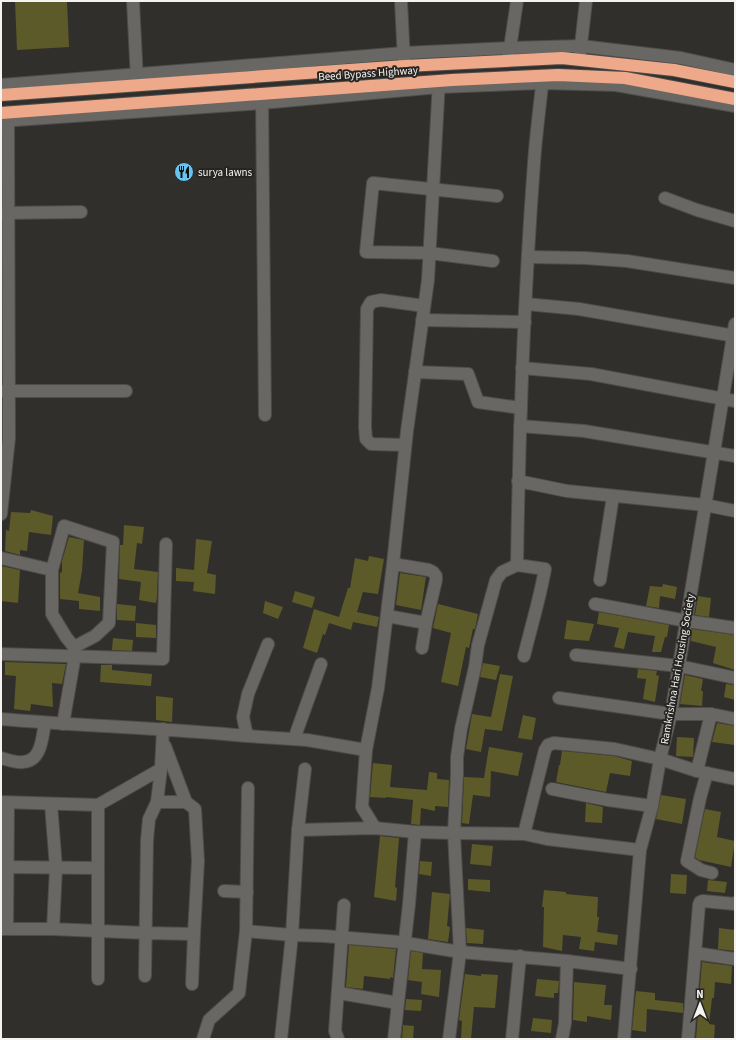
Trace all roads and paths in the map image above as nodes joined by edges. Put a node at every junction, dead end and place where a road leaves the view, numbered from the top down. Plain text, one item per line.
1 (133, 1) edge
2 (401, 1) edge
3 (517, 1) edge
4 (586, 1) edge
5 (581, 46) junction
6 (510, 48) junction
7 (404, 53) junction
8 (580, 60) junction
9 (508, 61) junction
10 (405, 66) junction
11 (735, 70) edge
12 (137, 79) junction
13 (543, 79) junction
14 (735, 82) edge
15 (439, 84) junction
16 (1, 85) edge
17 (1, 95) edge
18 (262, 98) junction
19 (735, 99) edge
20 (735, 106) edge
21 (4, 117) edge
22 (434, 190) junction
23 (497, 196) dead end
24 (665, 198) dead end
25 (81, 212) dead end
26 (5, 213) edge
27 (735, 221) edge
28 (430, 253) junction
29 (528, 257) junction
30 (493, 261) dead end
31 (5, 265) edge
32 (735, 278) edge
33 (526, 304) junction
34 (424, 306) junction
35 (422, 320) junction
36 (525, 322) junction
37 (735, 324) edge
38 (734, 336) edge
39 (522, 368) junction
40 (415, 372) junction
41 (5, 391) edge
42 (126, 391) dead end
43 (723, 399) junction
44 (735, 401) edge
45 (520, 408) junction
46 (265, 416) dead end
47 (520, 426) junction
48 (406, 445) junction
49 (714, 453) junction
50 (735, 456) edge
51 (3, 477) edge
52 (518, 481) junction
53 (613, 496) junction
54 (705, 505) junction
55 (735, 511) edge
56 (1, 514) edge
57 (166, 544) dead end
58 (1, 558) edge
59 (393, 564) junction
60 (517, 565) junction
61 (52, 570) junction
62 (600, 580) dead end
63 (595, 604) dead end
64 (387, 616) junction
65 (687, 621) junction
66 (426, 623) junction
67 (735, 628) edge
68 (268, 644) dead end
69 (422, 648) dead end
70 (75, 651) junction
71 (1, 654) edge
72 (576, 655) dead end
73 (524, 656) dead end
74 (321, 664) dead end
75 (679, 666) junction
76 (735, 678) edge
77 (559, 698) dead end
78 (671, 714) junction
79 (711, 714) junction
80 (1, 719) edge
81 (735, 720) edge
82 (45, 723) junction
83 (63, 724) junction
84 (163, 735) junction
85 (247, 736) junction
86 (294, 740) junction
87 (366, 750) junction
88 (1, 758) edge
89 (660, 759) junction
90 (161, 769) junction
91 (305, 769) dead end
92 (702, 772) junction
93 (735, 779) edge
94 (248, 788) dead end
95 (552, 789) dead end
96 (158, 802) junction
97 (186, 802) junction
98 (5, 803) edge
99 (52, 804) junction
100 (98, 805) junction
101 (652, 806) junction
102 (375, 828) junction
103 (298, 830) junction
104 (415, 832) junction
105 (454, 833) junction
106 (524, 834) junction
107 (640, 850) junction
108 (4, 867) edge
109 (56, 868) junction
110 (98, 868) junction
111 (712, 872) dead end
112 (224, 891) dead end
113 (247, 892) junction
114 (735, 904) edge
115 (344, 905) dead end
116 (4, 929) edge
117 (53, 929) junction
118 (99, 931) junction
119 (246, 931) junction
120 (146, 933) junction
121 (194, 934) junction
122 (292, 935) junction
123 (342, 938) junction
124 (405, 942) junction
125 (460, 952) junction
126 (695, 952) junction
127 (520, 956) junction
128 (735, 959) edge
129 (568, 961) junction
130 (630, 969) junction
131 (145, 976) dead end
132 (98, 979) dead end
133 (192, 984) dead end
134 (339, 993) junction
135 (398, 1003) junction
136 (203, 1039) edge
137 (281, 1039) edge
138 (338, 1039) edge
139 (394, 1039) edge
140 (448, 1039) edge
141 (512, 1039) edge
142 (562, 1039) edge
143 (624, 1039) edge
144 (688, 1039) edge

1 - 12 street
2 - 7 street
3 - 6 street
4 - 5 street
5 - 6 street
5 - 8 street
5 - 11 street
6 - 7 street
6 - 9 street
7 - 10 street
7 - 12 street
8 - 9 highway, Beed Bypass Highway
8 - 14 highway, Beed Bypass Highway
9 - 10 highway, Beed Bypass Highway
10 - 12 highway, Beed Bypass Highway
12 - 16 street
12 - 17 highway, Beed Bypass Highway
13 - 15 highway, Beed Bypass Highway
13 - 19 highway, Beed Bypass Highway
13 - 20 street
13 - 29 street
15 - 18 highway, Beed Bypass Highway
15 - 22 street
18 - 21 highway, Beed Bypass Highway
18 - 46 street
21 - 26 street
22 - 23 street
22 - 28 street
22 - 28 street
24 - 27 street
25 - 26 street
26 - 31 street
28 - 30 street
28 - 34 street
29 - 32 street
29 - 33 street
31 - 41 street
33 - 36 street
33 - 38 street
34 - 35 street
34 - 48 street
35 - 36 street
35 - 40 street
36 - 39 street
37 - 38 street, Ramkrishna Hari Housing Society
38 - 43 street, Ramkrishna Hari Housing Society
39 - 43 street
39 - 45 street
40 - 45 street
40 - 48 street
41 - 42 street
41 - 51 street
43 - 44 street
43 - 49 street, Ramkrishna Hari Housing Society
45 - 47 street
47 - 49 street
47 - 52 street
48 - 59 street
49 - 50 street
49 - 54 street, Ramkrishna Hari Housing Society
51 - 56 street
52 - 53 street
52 - 60 street
53 - 54 street
53 - 62 street
54 - 55 street
54 - 65 street, Ramkrishna Hari Housing Society
57 - 70 street
58 - 61 street
59 - 64 street
59 - 66 street
60 - 73 street
60 - 105 street
61 - 70 street
61 - 70 street
63 - 65 street
64 - 66 street
64 - 87 street
65 - 67 street
65 - 75 street, Ramkrishna Hari Housing Society
66 - 69 street
68 - 85 street
70 - 71 street
70 - 83 street
72 - 75 street
74 - 86 street
75 - 76 street
75 - 78 street, Ramkrishna Hari Housing Society
77 - 78 street
78 - 79 street
78 - 89 street, Ramkrishna Hari Housing Society
79 - 81 street
79 - 92 street
80 - 82 street
82 - 83 street
82 - 88 street
83 - 84 street
84 - 85 street
84 - 90 street
84 - 97 street
85 - 86 street
86 - 87 street
87 - 102 street
89 - 92 street
89 - 101 street, Ramkrishna Hari Housing Society
89 - 106 street
90 - 96 street
90 - 100 street
91 - 103 street
92 - 93 street
92 - 111 street
94 - 113 street
95 - 101 street
96 - 97 street
96 - 120 street
97 - 121 street
98 - 99 street
98 - 108 street
99 - 100 street
99 - 109 street
100 - 110 street
101 - 107 street, Ramkrishna Hari Housing Society
102 - 103 street
102 - 104 street
103 - 122 street
104 - 105 street
104 - 124 street
105 - 106 street
105 - 125 street
106 - 107 street
107 - 130 street, Ramkrishna Hari Housing Society
108 - 109 street
108 - 116 street
109 - 110 street
109 - 117 street
110 - 118 street
112 - 113 street
113 - 119 street
114 - 126 street
115 - 123 street
116 - 117 street
117 - 118 street
118 - 120 street
118 - 132 street
119 - 122 street
119 - 136 street
120 - 121 street
120 - 131 street
121 - 133 street
122 - 123 street
122 - 137 street
123 - 124 street
123 - 134 street
124 - 125 street
124 - 135 street
125 - 127 street
125 - 140 street
126 - 128 street
126 - 144 street
127 - 129 street
127 - 141 street
129 - 130 street
129 - 142 street
130 - 143 street, Ramkrishna Hari Housing Society
134 - 135 street
134 - 138 street
135 - 139 street

